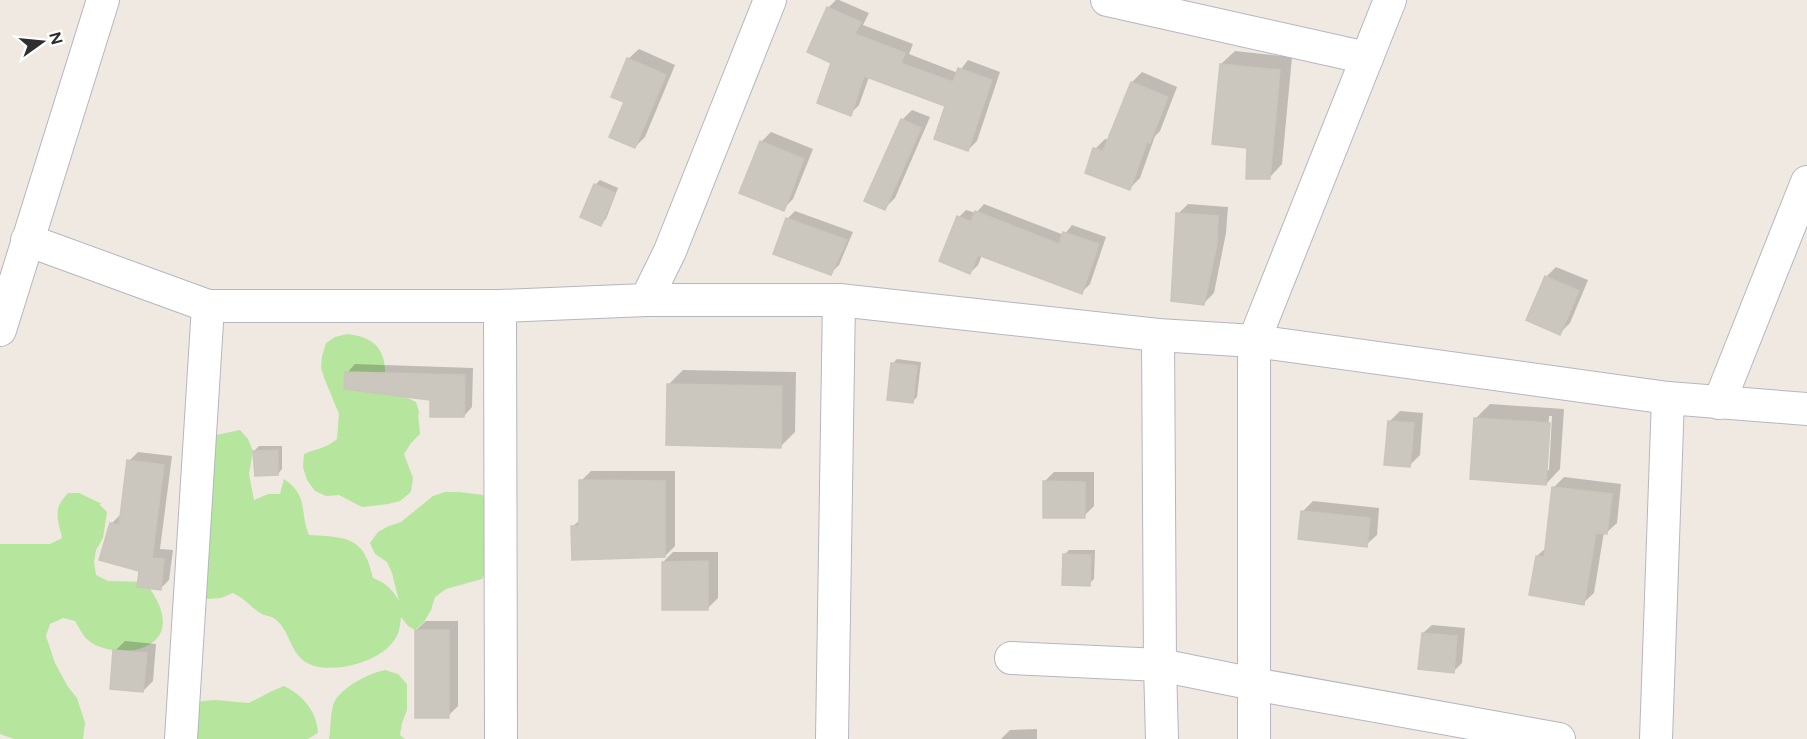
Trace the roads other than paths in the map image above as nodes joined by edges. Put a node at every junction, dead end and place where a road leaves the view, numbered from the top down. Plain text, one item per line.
1 (103, 0) edge
2 (770, 0) edge
3 (1107, 0) edge
4 (1390, 0) edge
5 (1367, 58) junction
6 (1807, 182) edge
7 (27, 240) junction
8 (646, 300) junction
9 (839, 300) junction
10 (208, 306) junction
11 (500, 306) junction
12 (0, 330) edge
13 (1158, 335) junction
14 (1254, 341) junction
15 (1668, 398) junction
16 (1719, 403) junction
17 (1807, 409) edge
18 (1011, 658) dead end
19 (1160, 665) junction
20 (1254, 684) junction
21 (181, 739) edge
22 (501, 739) edge
23 (831, 739) edge
24 (1162, 739) edge
25 (1254, 739) edge
26 (1559, 739) edge
27 (1656, 739) edge

1 - 7 street
2 - 8 street
3 - 5 street
4 - 5 street
5 - 14 street
6 - 16 street
7 - 10 street
7 - 12 street
8 - 9 street
8 - 11 street
9 - 13 street
9 - 23 street
10 - 11 street
10 - 21 street
11 - 22 street
13 - 14 street
13 - 19 street
14 - 15 street
14 - 20 street
15 - 16 street
15 - 27 street
16 - 17 street
18 - 19 street
19 - 20 street
19 - 24 street
20 - 25 street
20 - 26 street

